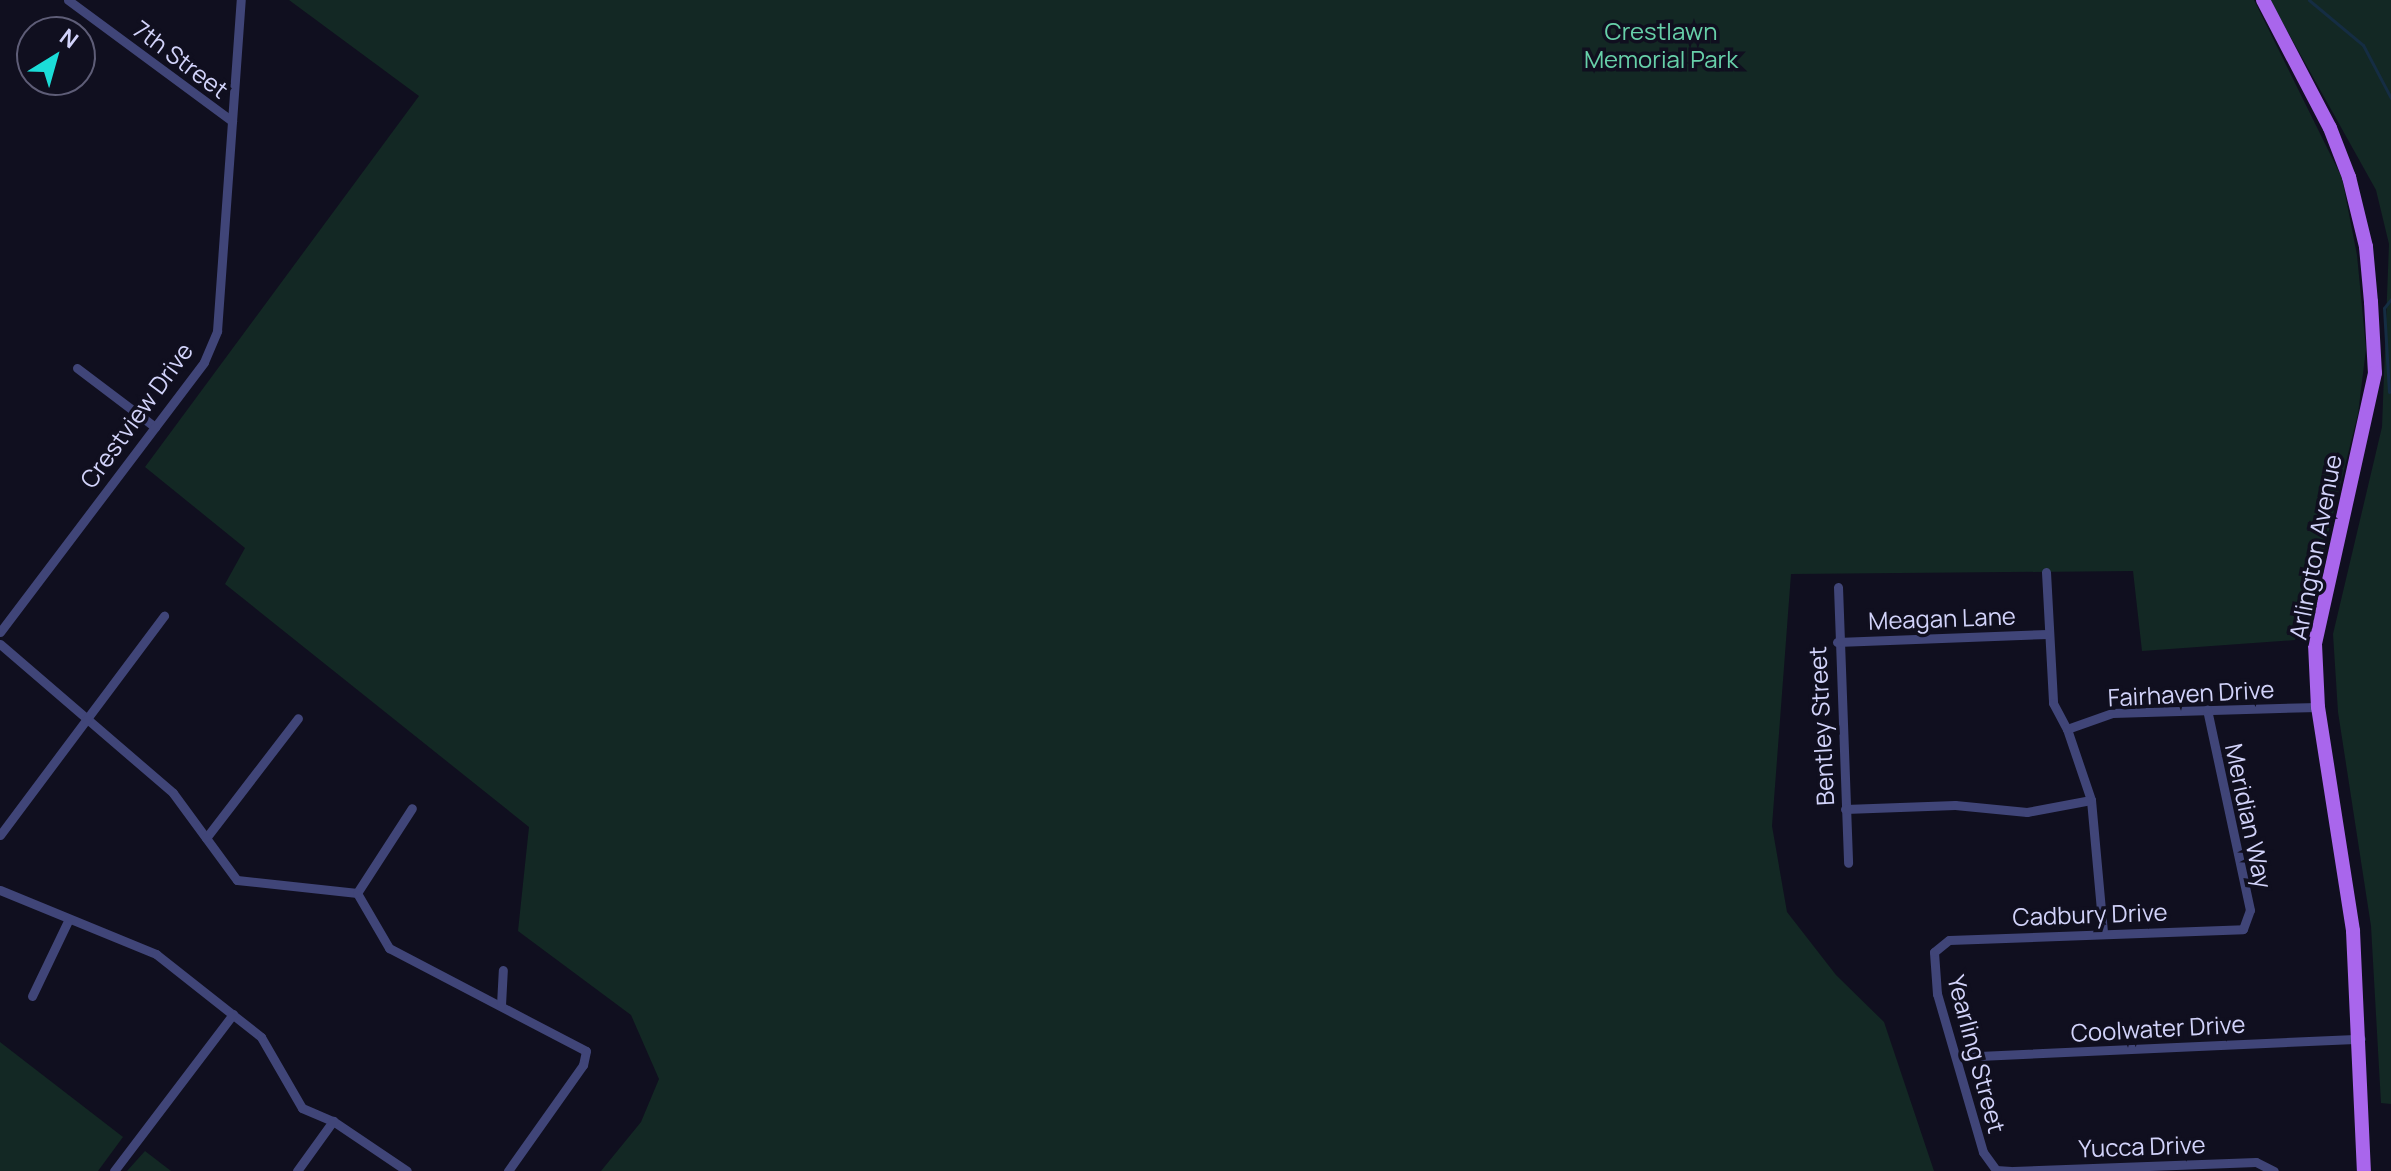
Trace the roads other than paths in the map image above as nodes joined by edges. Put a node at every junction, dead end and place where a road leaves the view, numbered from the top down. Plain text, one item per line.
1 (68, 0) edge
2 (241, 0) edge
3 (2263, 0) edge
4 (232, 121) junction
5 (77, 368) dead end
6 (155, 427) junction
7 (2046, 572) dead end
8 (1838, 587) dead end
9 (164, 616) dead end
10 (0, 632) edge
11 (2048, 634) junction
12 (1837, 642) junction
13 (0, 644) edge
14 (2318, 707) junction
15 (2207, 710) junction
16 (298, 718) dead end
17 (88, 721) junction
18 (2067, 729) junction
19 (2091, 800) junction
20 (412, 808) dead end
21 (1845, 809) junction
22 (0, 835) edge
23 (206, 838) junction
24 (1848, 863) dead end
25 (0, 890) edge
26 (357, 893) junction
27 (68, 921) junction
28 (2243, 929) joint
29 (2103, 932) junction
30 (1939, 945) joint
31 (503, 970) dead end
32 (32, 996) dead end
33 (501, 1005) junction
34 (233, 1014) junction
35 (2361, 1039) junction
36 (1957, 1057) junction
37 (333, 1121) junction
38 (2273, 1169) edge
39 (1996, 1170) edge
40 (114, 1171) edge
41 (297, 1171) edge
42 (407, 1171) edge
43 (508, 1171) edge
44 (2012, 1171) edge
45 (2364, 1171) edge

1 - 4 street, 7th Street
2 - 4 street, Crestview Drive
3 - 14 main road, Arlington Avenue
4 - 6 street, Crestview Drive
5 - 6 street
6 - 10 street, Crestview Drive
7 - 11 street
8 - 12 street, Bentley Street
9 - 17 street
11 - 12 street, Meagan Lane
11 - 18 street
12 - 21 street, Bentley Street
13 - 17 street
14 - 15 street, Fairhaven Drive
14 - 35 main road, Arlington Avenue
15 - 18 street, Fairhaven Drive
15 - 28 street, Meridian Way
16 - 23 street
17 - 22 street
17 - 23 street
18 - 19 street
19 - 21 street
19 - 29 street
20 - 26 street
21 - 24 street, Bentley Street
23 - 26 street
25 - 27 street
26 - 33 street
27 - 32 street
27 - 34 street
28 - 29 street, Cadbury Drive
29 - 30 street, Cadbury Drive
30 - 36 street, Yearling Street
31 - 33 street
33 - 43 street
34 - 37 street
34 - 40 street
35 - 36 street, Coolwater Drive
35 - 45 main road, Arlington Avenue
36 - 39 street, Yearling Street
37 - 41 street
37 - 42 street
38 - 44 street, Yucca Drive
39 - 44 street, Yucca Drive

